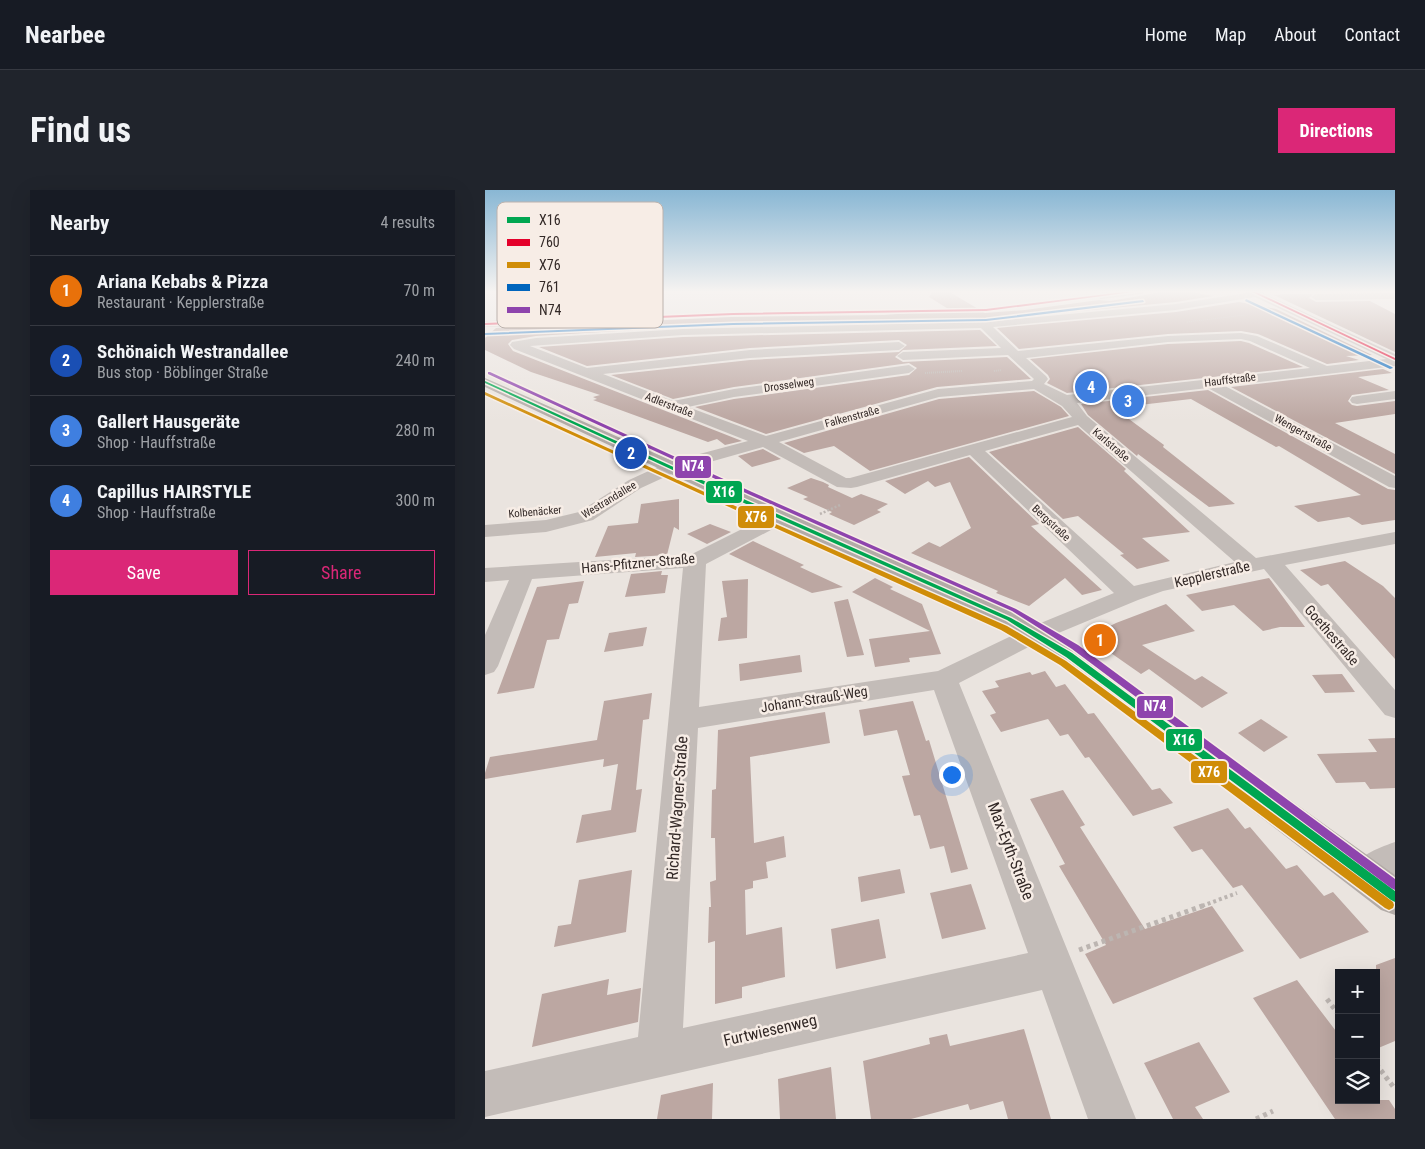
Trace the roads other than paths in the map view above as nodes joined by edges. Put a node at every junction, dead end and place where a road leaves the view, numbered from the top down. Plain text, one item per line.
1 (491, 334) edge
2 (648, 334) edge
3 (895, 334) edge
4 (993, 334) edge
5 (1341, 334) edge
6 (996, 337) junction
7 (976, 338) dead end
8 (516, 345) junction
9 (902, 346) junction
10 (1013, 353) junction
11 (1395, 360) edge
12 (1323, 369) junction
13 (582, 372) junction
14 (922, 379) junction
15 (485, 382) edge
16 (1211, 383) junction
17 (1035, 385) junction
18 (1395, 395) edge
19 (1065, 400) junction
20 (1357, 400) dead end
21 (670, 406) junction
22 (1081, 419) junction
23 (764, 441) junction
24 (973, 449) junction
25 (672, 467) junction
26 (1395, 483) edge
27 (585, 508) dead end
28 (485, 516) edge
29 (781, 517) junction
30 (485, 531) edge
31 (1395, 538) edge
32 (695, 561) junction
33 (1261, 563) junction
34 (523, 573) junction
35 (485, 575) edge
36 (1130, 595) junction
37 (1035, 634) junction
38 (485, 666) edge
39 (944, 679) junction
40 (1395, 708) edge
41 (684, 720) junction
42 (1380, 866) edge
43 (1395, 897) edge
44 (1054, 963) junction
45 (659, 1055) junction
46 (485, 1094) edge
47 (1112, 1119) edge

1 - 8 street, Adlerstraße
2 - 8 street
3 - 9 street
4 - 6 street
5 - 11 street
6 - 7 street
6 - 10 street
8 - 13 street, Adlerstraße
9 - 10 street
9 - 13 street
9 - 14 street
10 - 12 street
10 - 17 street
11 - 12 street, Hauffstraße
12 - 16 street, Hauffstraße
13 - 21 street, Adlerstraße
14 - 17 street, Falkenstraße
14 - 21 street, Drosselweg
14 - 23 street, Falkenstraße
15 - 25 main road
16 - 19 street, Hauffstraße
16 - 26 street, Wengertstraße
17 - 19 street, Karlstraße
18 - 20 street
19 - 22 street, Karlstraße
21 - 23 street, Adlerstraße
22 - 24 street
22 - 33 street, Karlstraße
23 - 24 street, Adlerstraße
23 - 25 street, Falkenstraße
24 - 36 street, Bergstraße
25 - 29 main road
25 - 30 street, Westrandallee
27 - 28 street, Kolbenäcker
29 - 32 street, Hans-Pfitzner-Straße
29 - 37 main road
31 - 33 street, Kepplerstraße
32 - 34 street, Hans-Pfitzner-Straße
32 - 41 street, Richard-Wagner-Straße
33 - 36 street, Kepplerstraße
33 - 40 street, Goethestraße
34 - 35 street, Hans-Pfitzner-Straße
34 - 38 street
36 - 37 street, Kepplerstraße
37 - 39 street
37 - 42 main road
39 - 41 street, Johann-Strauß-Weg
39 - 44 street, Max-Eyth-Straße
41 - 45 street, Richard-Wagner-Straße
42 - 43 main road
44 - 45 street, Furtwiesenweg
44 - 47 street, Max-Eyth-Straße
45 - 46 street, Furtwiesenweg

